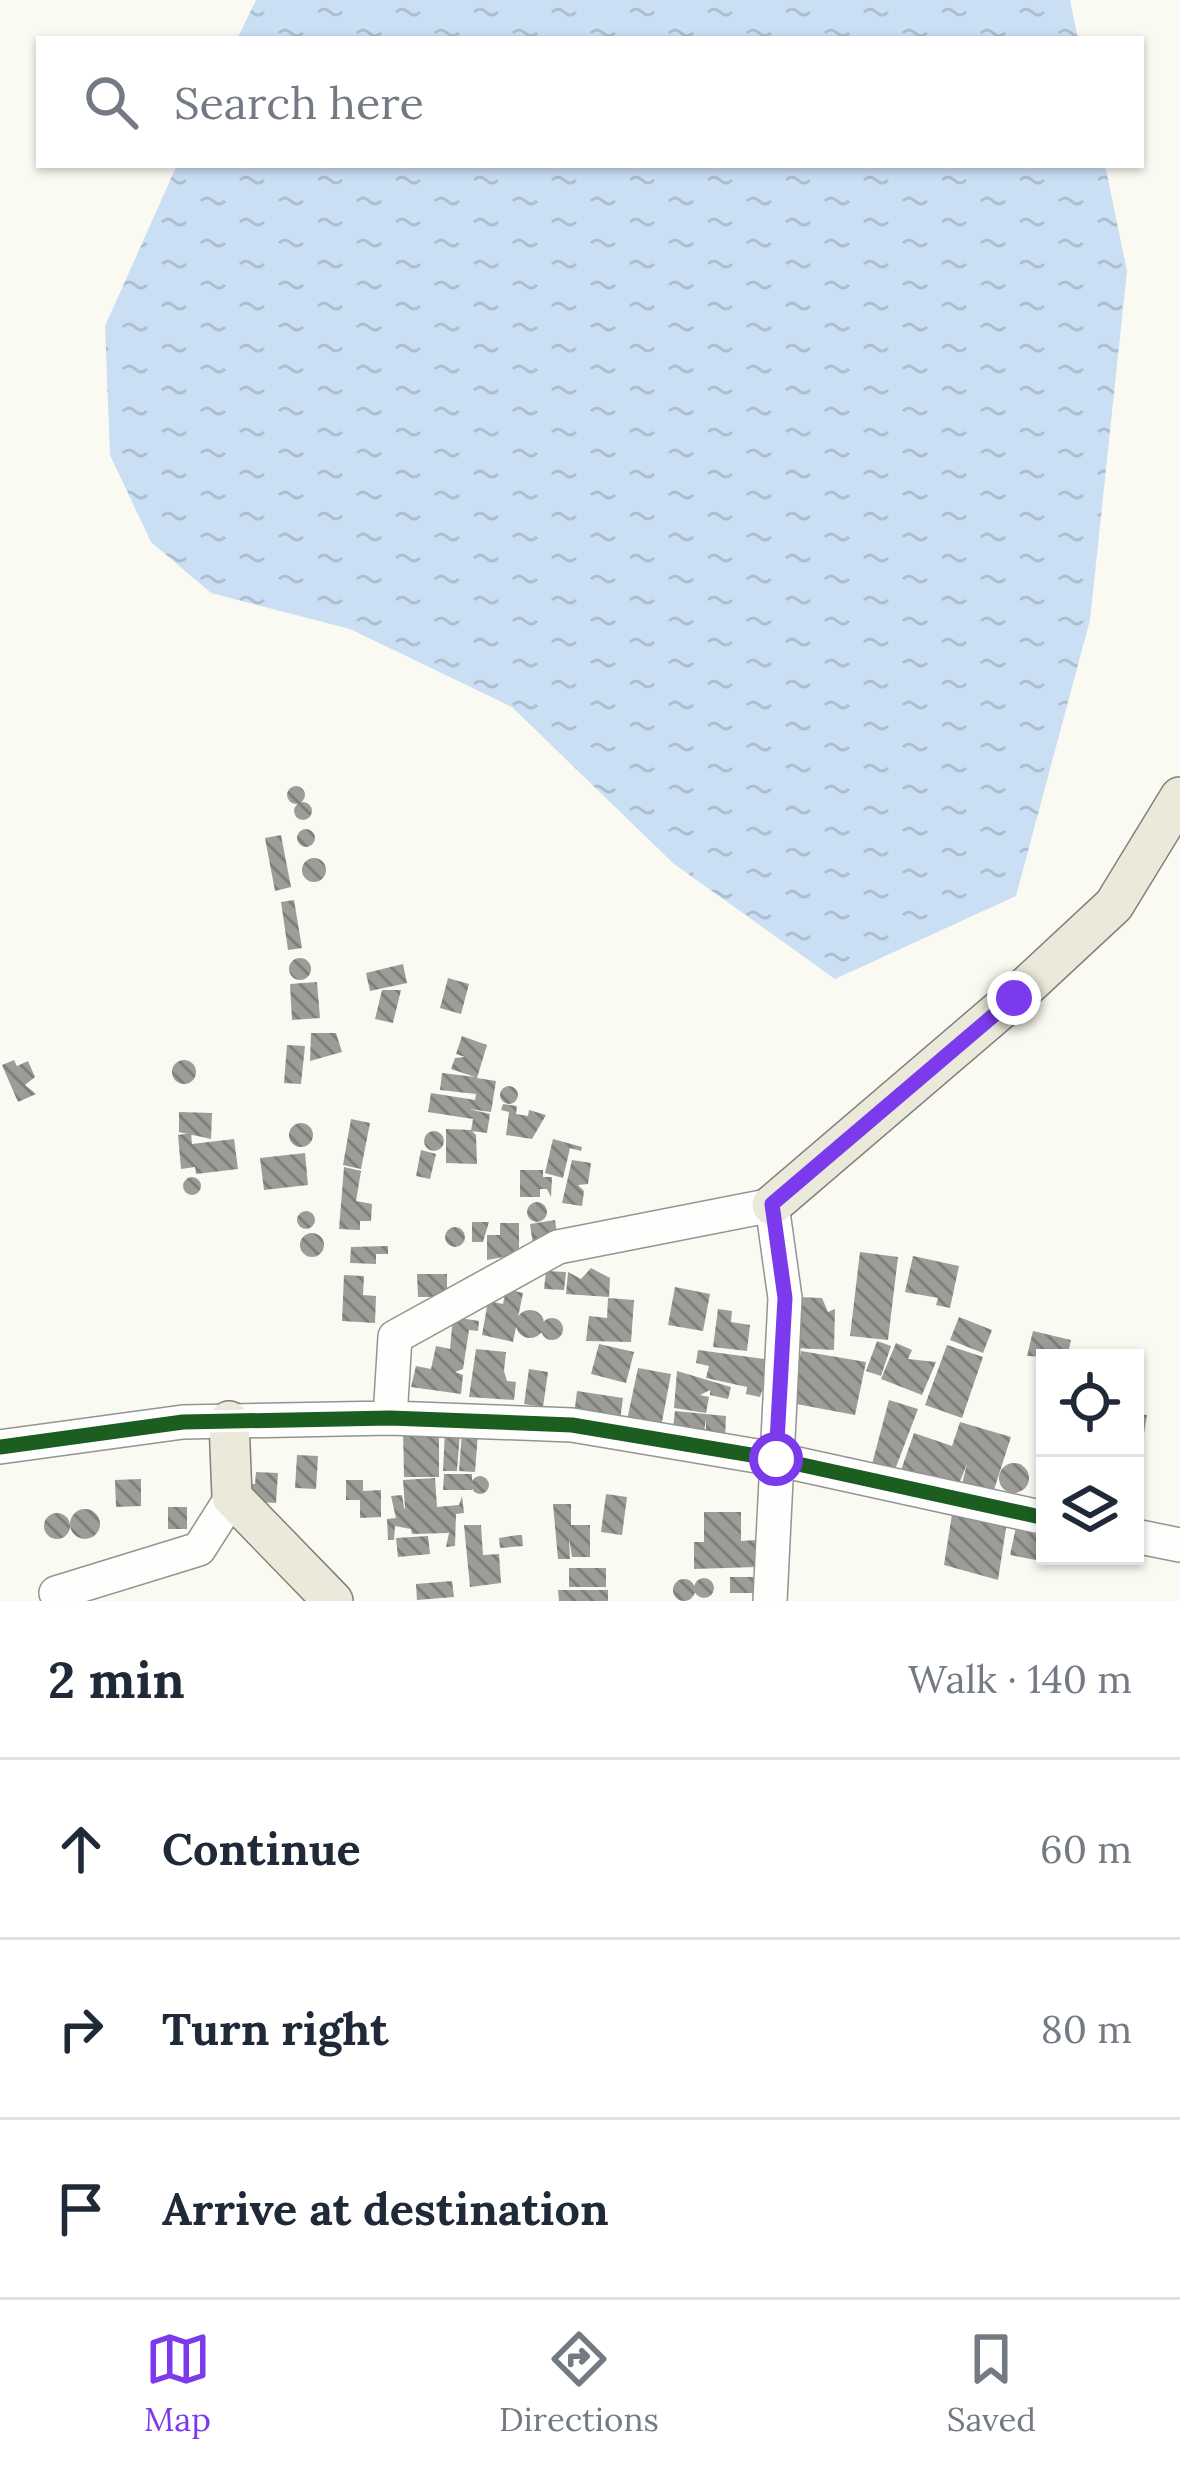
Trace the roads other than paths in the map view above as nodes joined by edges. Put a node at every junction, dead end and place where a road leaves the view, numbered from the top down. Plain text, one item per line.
1 (1180, 797) edge
2 (772, 1204) junction
3 (390, 1418) junction
4 (229, 1421) junction
5 (0, 1447) edge
6 (776, 1459) junction
7 (232, 1497) junction
8 (1036, 1517) edge
9 (1144, 1538) edge
10 (1180, 1545) edge
11 (56, 1593) dead end
12 (333, 1601) edge
13 (770, 1601) edge

1 - 2 main road
2 - 3 street
2 - 6 street
3 - 4 street
3 - 6 street
4 - 5 street
4 - 7 main road
6 - 8 street
6 - 13 street
7 - 11 street
7 - 12 main road
9 - 10 street

